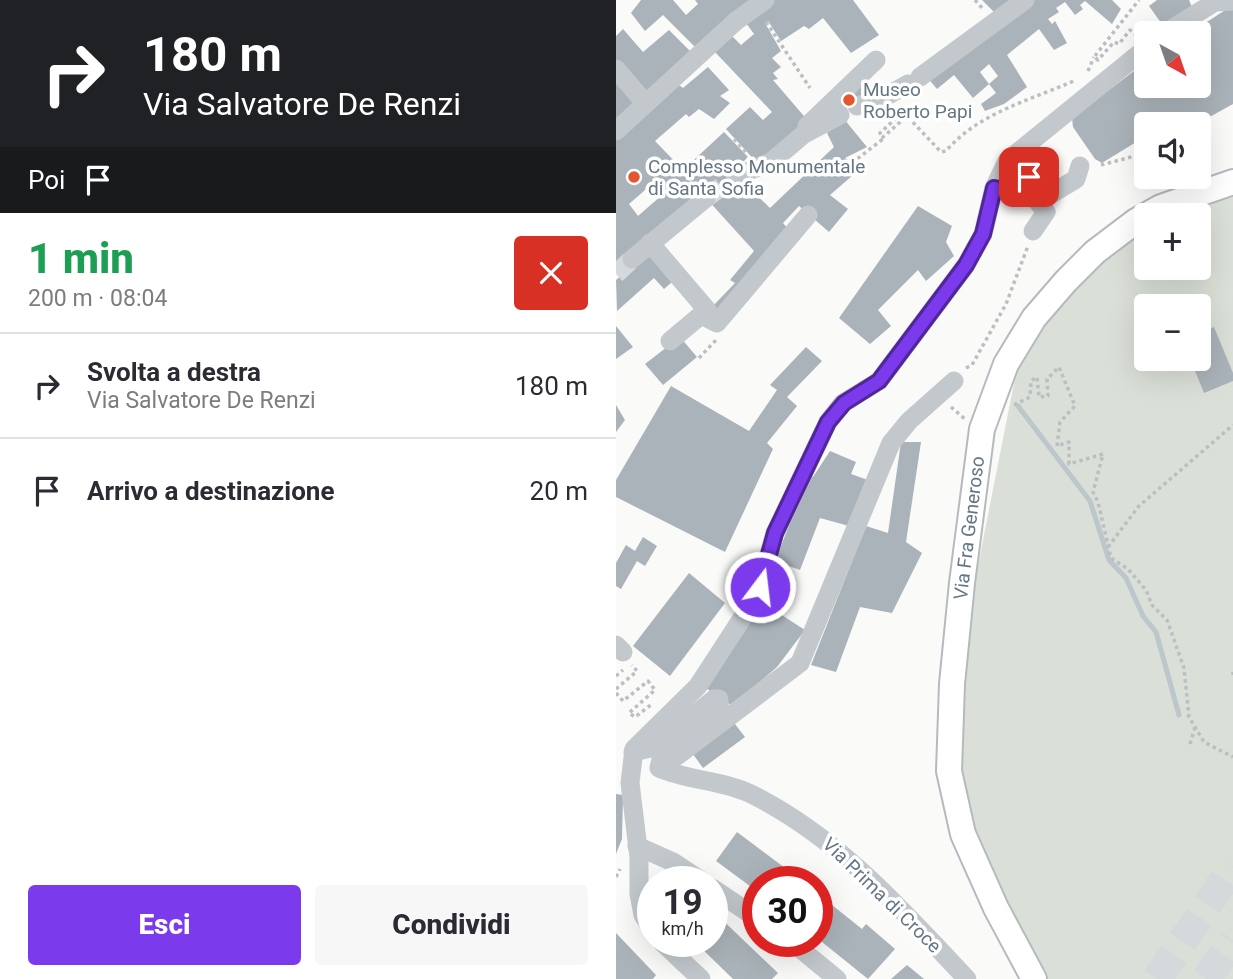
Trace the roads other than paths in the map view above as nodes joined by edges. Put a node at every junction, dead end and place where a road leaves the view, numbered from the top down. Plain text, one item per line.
1 (765, 0) edge
2 (1025, 0) edge
3 (1233, 1) edge
4 (1184, 21) edge
5 (1134, 56) edge
6 (876, 60) dead end
7 (616, 69) edge
8 (645, 103) junction
9 (616, 131) edge
10 (804, 134) junction
11 (1080, 166) dead end
12 (1031, 170) dead end
13 (736, 176) tunnel mouth
14 (1233, 182) edge
15 (994, 188) junction
16 (706, 198) tunnel mouth
17 (808, 215) dead end
18 (1033, 231) road end
19 (650, 243) junction
20 (632, 259) tunnel mouth
21 (710, 322) junction
22 (670, 341) dead end
23 (954, 381) road end
24 (826, 599) junction
25 (813, 656) dead end
26 (672, 750) junction
27 (634, 752) junction
28 (637, 846) junction
29 (638, 866) edge
30 (679, 866) edge
31 (678, 957) edge
32 (810, 957) edge
33 (701, 979) edge
34 (837, 979) edge
35 (967, 979) edge
36 (1034, 979) edge

1 - 8 street
2 - 10 street
3 - 4 street
5 - 15 street
6 - 10 street
7 - 8 street
8 - 9 street
10 - 13 street
11 - 18 street
12 - 15 street
14 - 36 main road, Via Fra Generoso
15 - 27 street
16 - 19 street
17 - 21 street
19 - 20 street
19 - 21 street
21 - 22 street
23 - 24 street
24 - 25 street
24 - 26 street
26 - 27 street
26 - 35 street, Via Prima di Croce
27 - 28 street
28 - 29 street
28 - 30 street
31 - 33 street
32 - 34 street

